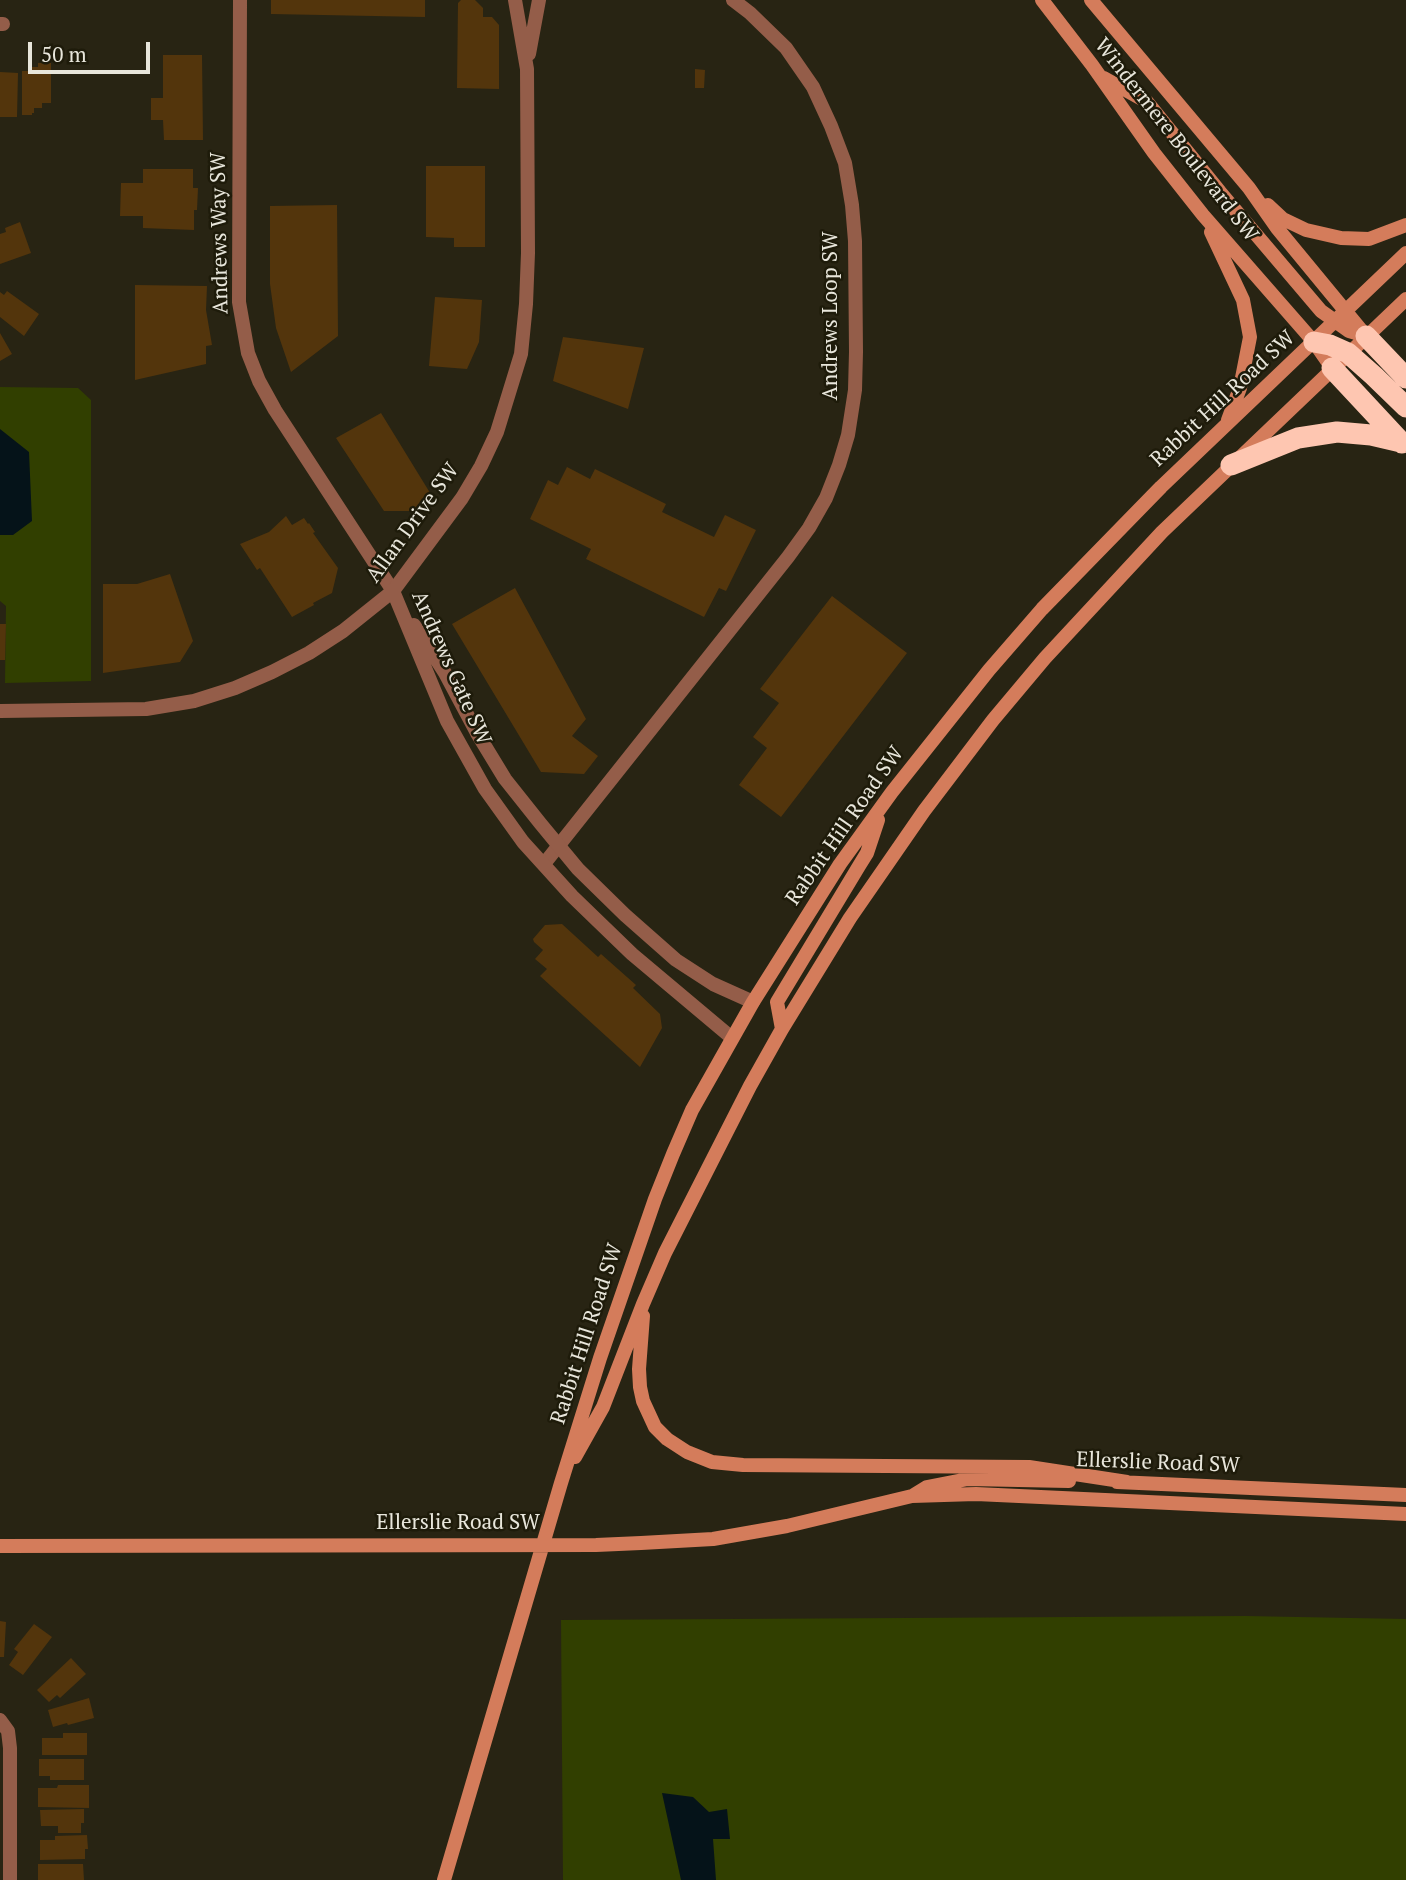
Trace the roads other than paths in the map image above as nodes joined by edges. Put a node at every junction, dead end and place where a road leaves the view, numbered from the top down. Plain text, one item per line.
1 (240, 0) edge
2 (515, 0) edge
3 (540, 0) edge
4 (733, 0) edge
5 (1042, 0) edge
6 (1091, 0) edge
7 (527, 69) junction
8 (1099, 75) junction
9 (1249, 188) junction
10 (1203, 215) junction
11 (1406, 225) edge
12 (1406, 253) edge
13 (1406, 299) edge
14 (1346, 311) junction
15 (1334, 321) junction
16 (1366, 336) junction
17 (1314, 342) junction
18 (1348, 353) junction
19 (1332, 369) junction
20 (1406, 378) edge
21 (1406, 407) edge
22 (1226, 425) junction
23 (1404, 444) edge
24 (1231, 465) junction
25 (393, 592) junction
26 (0, 711) edge
27 (883, 806) junction
28 (558, 845) junction
29 (544, 864) junction
30 (753, 1002) junction
31 (782, 1029) junction
32 (732, 1038) junction
33 (643, 1304) junction
34 (1126, 1482) junction
35 (561, 1483) junction
36 (1406, 1495) edge
37 (912, 1496) junction
38 (1406, 1514) edge
39 (543, 1544) junction
40 (0, 1546) edge
41 (1, 1720) edge
42 (10, 1880) edge
43 (444, 1880) edge

1 - 25 street, Andrews Way SW
2 - 7 street, Allan Drive SW
3 - 7 street, Allan Drive SW
4 - 28 street, Andrews Loop SW
5 - 8 main road, Windermere Boulevard SW
6 - 9 main road, Windermere Boulevard SW
7 - 25 street, Allan Drive SW
8 - 10 main road, Windermere Boulevard SW
8 - 15 main road
9 - 11 main road
9 - 14 main road, Windermere Boulevard SW
10 - 17 main road, Windermere Boulevard SW
10 - 22 main road
12 - 14 main road, Rabbit Hill Road SW
13 - 16 main road, Rabbit Hill Road SW
14 - 15 main road, Rabbit Hill Road SW
14 - 16 main road, Windermere Boulevard SW
15 - 16 main road
15 - 17 main road, Rabbit Hill Road SW
16 - 18 main road, Rabbit Hill Road SW
16 - 20 highway
17 - 18 highway
17 - 19 main road, Windermere Boulevard SW
17 - 22 main road, Rabbit Hill Road SW
18 - 19 main road, Rabbit Hill Road SW
18 - 21 highway
19 - 23 highway
19 - 24 main road, Rabbit Hill Road SW
22 - 27 main road, Rabbit Hill Road SW
23 - 24 highway
24 - 31 main road, Rabbit Hill Road SW
25 - 26 street, Allan Drive SW
25 - 28 street, Andrews Gate SW
25 - 29 street, Andrews Gate SW
27 - 30 main road, Rabbit Hill Road SW
27 - 31 main road
28 - 29 street, Andrews Loop SW
28 - 30 street, Andrews Gate SW
29 - 32 street, Andrews Gate SW
30 - 32 main road, Rabbit Hill Road SW
31 - 33 main road, Rabbit Hill Road SW
32 - 35 main road, Rabbit Hill Road SW
33 - 34 main road
33 - 35 main road, Rabbit Hill Road SW
34 - 36 main road, Ellerslie Road SW
34 - 37 main road, Ellerslie Road SW
35 - 39 main road, Rabbit Hill Road SW
37 - 38 main road, Ellerslie Road SW
37 - 39 main road, Ellerslie Road SW
39 - 40 main road, Ellerslie Road SW
39 - 43 main road, Rabbit Hill Road SW
41 - 42 street

